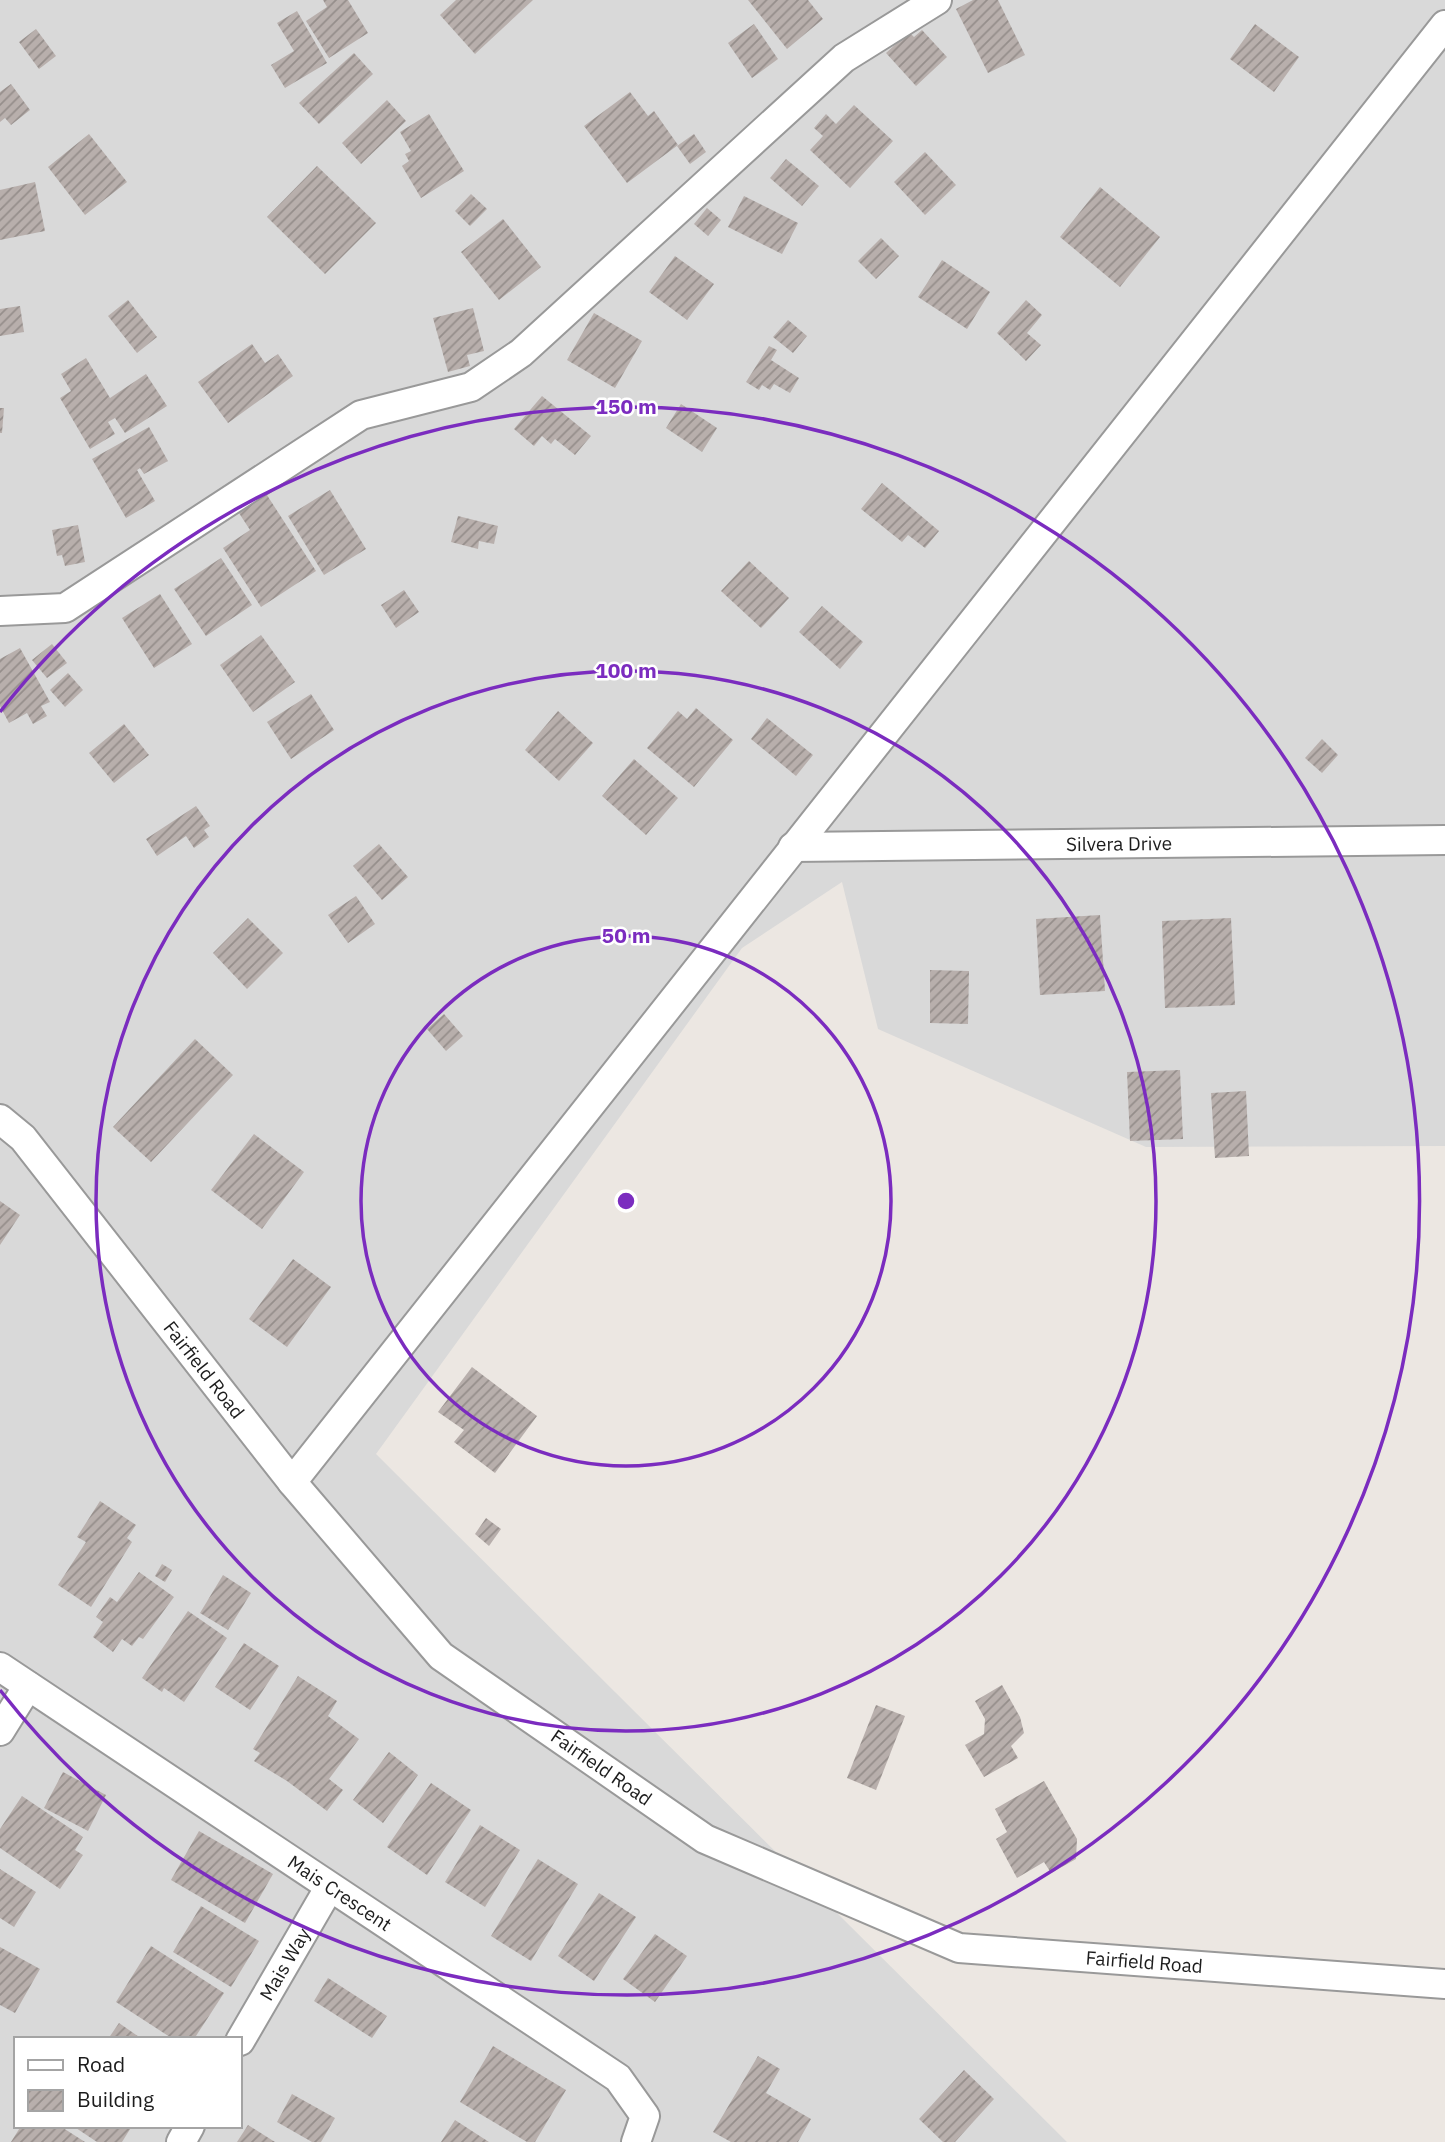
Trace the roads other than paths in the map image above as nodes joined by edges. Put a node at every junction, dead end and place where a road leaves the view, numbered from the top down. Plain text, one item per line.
1 (937, 0) edge
2 (1445, 25) edge
3 (0, 611) edge
4 (1445, 840) edge
5 (793, 847) junction
6 (0, 1119) edge
7 (292, 1482) junction
8 (0, 1667) edge
9 (28, 1686) junction
10 (0, 1731) edge
11 (329, 1888) junction
12 (1445, 1984) edge
13 (242, 2038) edge
14 (636, 2142) edge

1 - 3 street
2 - 5 street
4 - 5 street, Silvera Drive
5 - 7 street
6 - 7 street, Fairfield Road
7 - 12 street, Fairfield Road
8 - 9 street, Mais Crescent
9 - 10 street
9 - 11 street, Mais Crescent
11 - 13 street, Mais Way
11 - 14 street, Mais Crescent

